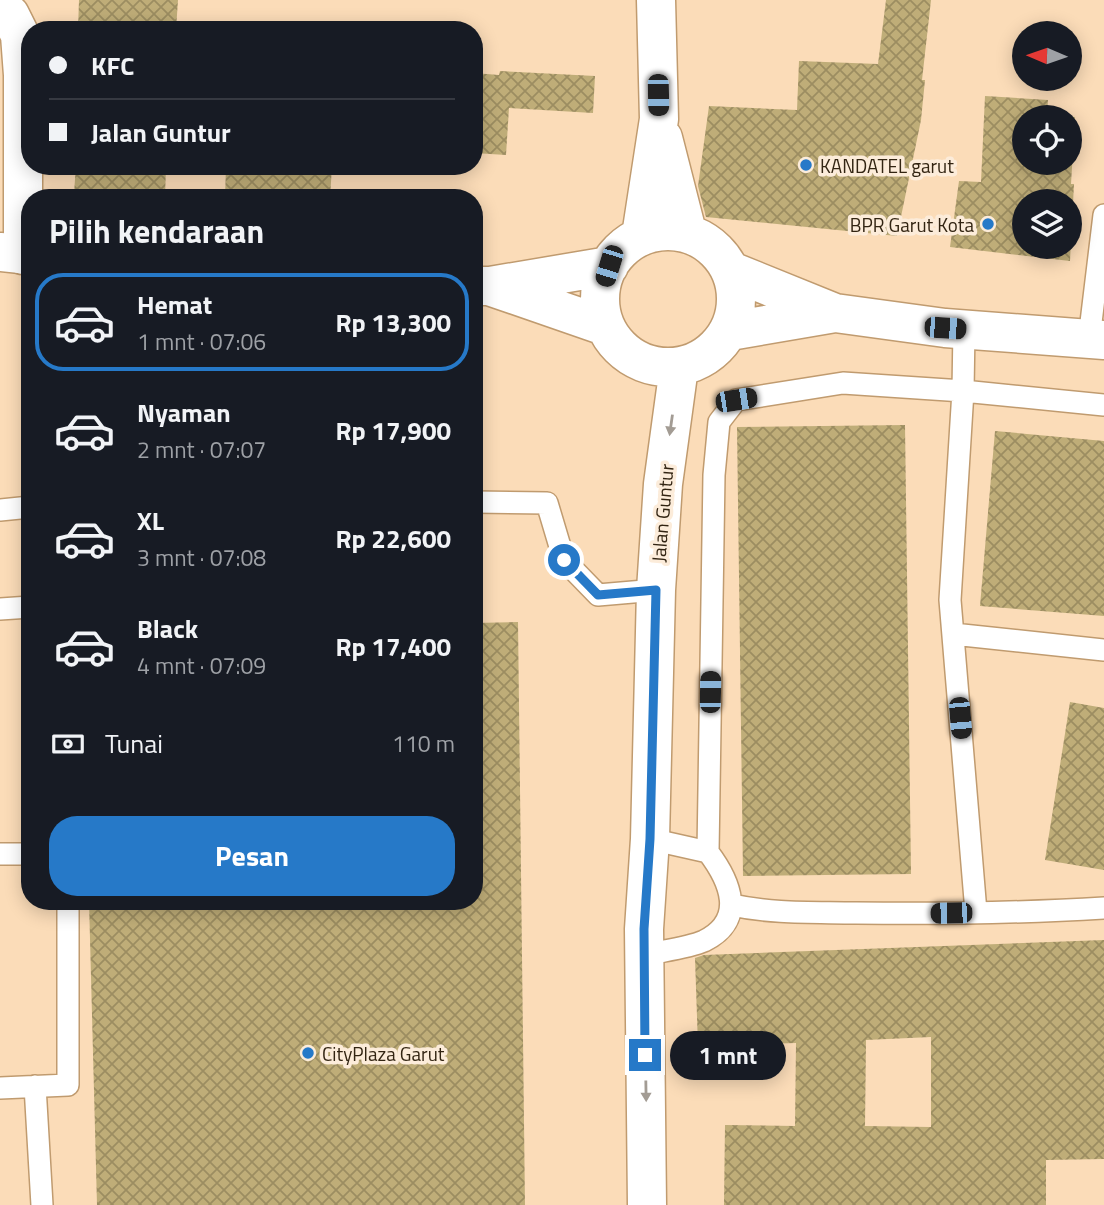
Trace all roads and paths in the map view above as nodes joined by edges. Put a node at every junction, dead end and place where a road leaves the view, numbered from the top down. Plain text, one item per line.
1 (656, 0) edge
2 (0, 14) edge
3 (21, 48) edge
4 (659, 119) junction
5 (21, 147) edge
6 (1104, 215) edge
7 (687, 232) junction
8 (640, 236) junction
9 (18, 254) edge
10 (609, 266) junction
11 (731, 271) junction
12 (483, 286) edge
13 (483, 286) edge
14 (835, 313) junction
15 (606, 326) junction
16 (964, 329) junction
17 (730, 331) junction
18 (1097, 340) edge
19 (679, 367) junction
20 (963, 391) junction
21 (1104, 405) edge
22 (483, 502) edge
23 (21, 508) edge
24 (0, 510) edge
25 (656, 590) junction
26 (21, 608) edge
27 (0, 610) edge
28 (953, 634) junction
29 (1104, 650) edge
30 (650, 839) junction
31 (708, 852) junction
32 (0, 854) edge
33 (21, 854) edge
34 (732, 905) junction
35 (1104, 908) edge
36 (68, 910) edge
37 (976, 912) junction
38 (644, 955) junction
39 (36, 1086) junction
40 (0, 1088) edge
41 (42, 1205) edge
42 (647, 1205) edge

1 - 4 street
2 - 3 street
4 - 7 street
4 - 8 street
5 - 9 street
6 - 18 lane
7 - 8 street
7 - 11 street
8 - 10 street
10 - 12 street
10 - 15 street
11 - 14 street
11 - 17 street
13 - 15 street
14 - 16 street
14 - 17 street
15 - 19 street
16 - 18 street
16 - 20 lane
17 - 19 street
19 -> 25 street, Jalan Guntur
20 - 21 lane
20 - 28 lane
20 - 31 lane
22 - 25 lane
23 - 24 lane
25 - 30 street, Jalan Guntur
26 - 27 lane
28 - 29 lane
28 - 37 lane
30 - 31 lane
30 - 38 street, Jalan Guntur
31 - 34 lane
32 - 33 lane
34 - 37 lane
34 - 38 lane
35 - 37 lane
36 - 39 lane
38 -> 42 street, Jalan Guntur
39 - 40 lane
39 - 41 lane

